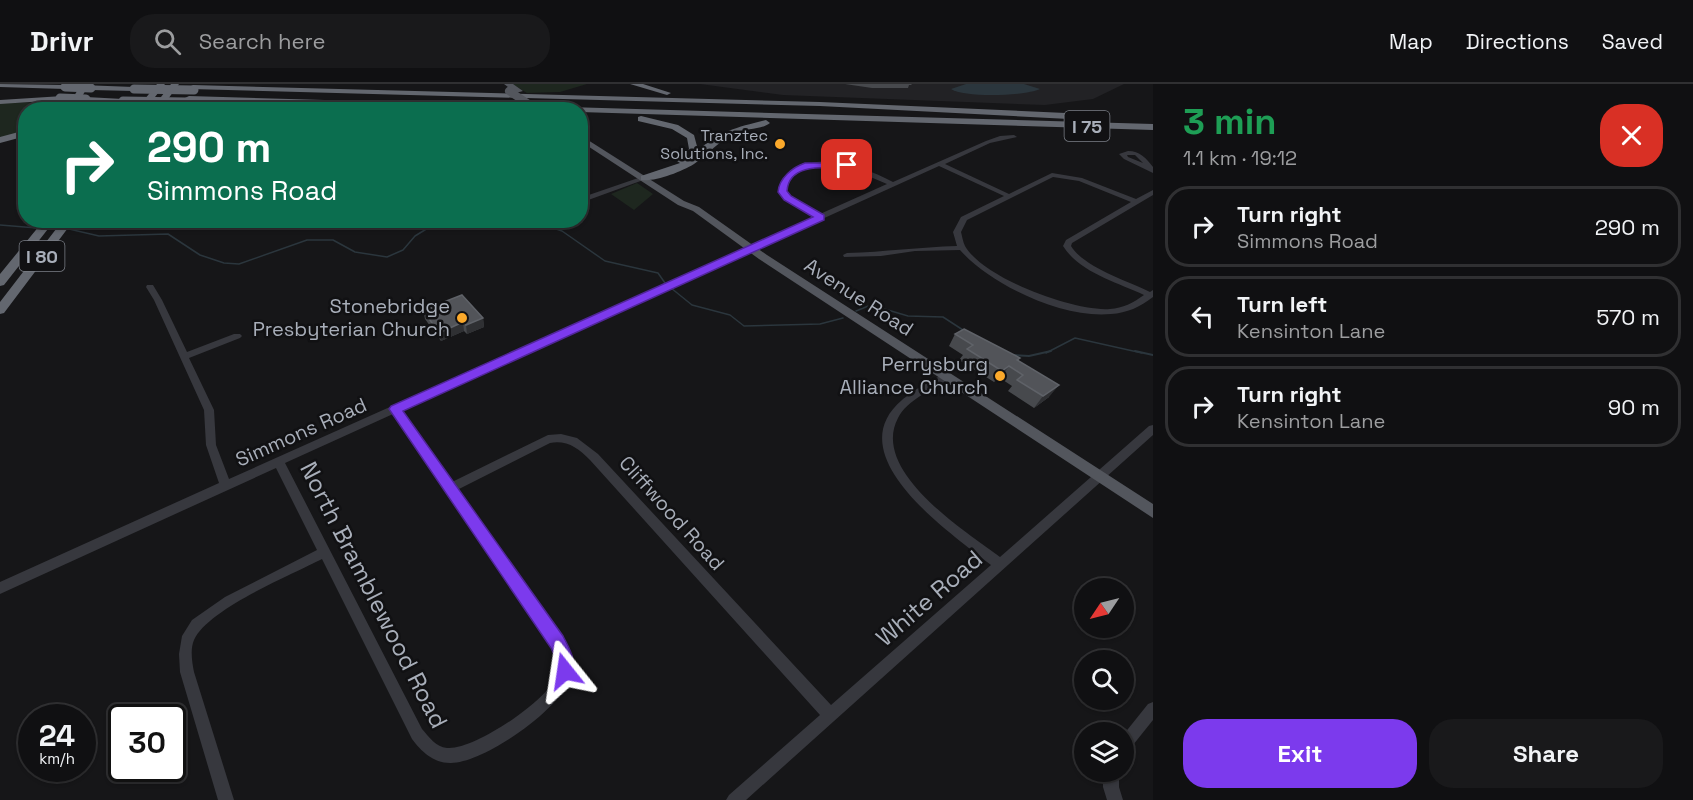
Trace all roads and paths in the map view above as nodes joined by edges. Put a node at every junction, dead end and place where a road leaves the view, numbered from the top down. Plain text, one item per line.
1 (75, 84) edge
2 (115, 84) edge
3 (161, 84) edge
4 (175, 84) edge
5 (219, 84) edge
6 (499, 84) edge
7 (634, 84) edge
8 (0, 85) edge
9 (136, 87) edge
10 (509, 87) edge
11 (588, 87) dead end
12 (263, 88) junction
13 (88, 91) edge
14 (62, 93) junction
15 (0, 94) edge
16 (190, 94) junction
17 (496, 95) junction
18 (0, 102) edge
19 (64, 102) edge
20 (77, 102) edge
21 (146, 102) edge
22 (161, 102) edge
23 (316, 102) edge
24 (412, 102) edge
25 (502, 102) edge
26 (528, 102) edge
27 (536, 102) edge
28 (748, 102) junction
29 (588, 104) edge
30 (588, 108) edge
31 (588, 114) edge
32 (599, 114) junction
33 (1088, 117) junction
34 (1153, 119) edge
35 (832, 122) junction
36 (1022, 124) junction
37 (1153, 127) edge
38 (18, 135) edge
39 (588, 135) edge
40 (1014, 137) dead end
41 (0, 140) edge
42 (18, 140) edge
43 (588, 142) edge
44 (0, 145) edge
45 (940, 164) junction
46 (648, 176) junction
47 (894, 185) junction
48 (1153, 192) edge
49 (1009, 195) junction
50 (588, 198) edge
51 (1136, 202) junction
52 (820, 218) junction
53 (44, 228) edge
54 (63, 228) edge
55 (751, 248) junction
56 (962, 248) junction
57 (847, 255) dead end
58 (0, 282) edge
59 (150, 287) dead end
60 (1152, 294) edge
61 (0, 310) edge
62 (237, 336) dead end
63 (185, 356) junction
64 (946, 377) junction
65 (395, 409) junction
66 (1153, 429) edge
67 (279, 462) junction
68 (1099, 477) junction
69 (226, 486) junction
70 (450, 488) junction
71 (1153, 512) edge
72 (325, 552) junction
73 (1001, 565) junction
74 (0, 588) edge
75 (1153, 709) edge
76 (830, 716) junction
77 (1134, 733) edge
78 (1111, 782) edge
79 (226, 800) edge
80 (734, 800) edge
81 (1115, 800) edge

1 - 19 highway
2 - 9 highway
3 - 21 highway
4 - 22 highway
5 - 12 highway
6 - 10 main road
7 - 28 highway
8 - 14 highway
9 - 13 highway, I 75
9 - 16 highway, I 75, bridge
10 - 26 main road, bridge
10 - 27 main road
11 - 17 highway
12 - 16 highway
12 - 17 highway
13 - 14 highway, bridge
13 - 16 highway, bridge
13 - 20 highway
14 - 15 highway
14 - 18 highway
16 - 23 highway
16 - 24 highway, I 75
16 - 25 highway, I 75
17 - 28 highway
28 - 33 highway
29 - 33 highway, I 75
30 - 36 highway, I 75
31 - 32 highway
32 - 35 highway
32 - 46 highway
33 - 34 highway, I 75
35 - 36 highway
35 - 46 highway
36 - 37 highway, I 75
38 - 41 highway
39 - 46 main road, Avenue Road
40 - 45 street, Simmons Road
42 - 44 highway
43 - 46 main road, Avenue Road
45 - 47 street, Simmons Road
45 - 49 street
46 - 50 street
46 - 55 main road, Avenue Road
47 - 52 street, Simmons Road
47 - 52 street
48 - 51 street
49 - 51 street
49 - 56 street
51 - 60 street
52 - 55 street, Simmons Road
53 - 58 highway, I 80
54 - 61 highway, I 80
55 - 64 main road, Avenue Road
55 - 65 street, Simmons Road
56 - 57 street
56 - 60 street
59 - 63 street
62 - 63 street
63 - 69 street
64 - 68 main road, Avenue Road
64 - 73 street
65 - 67 street, Simmons Road
65 - 70 street
66 - 68 street, White Road
67 - 69 street, Simmons Road
67 - 72 street, North Bramblewood Road
68 - 71 main road, Avenue Road
68 - 73 street, White Road
69 - 74 street, Simmons Road
70 - 72 street, North Bramblewood Road
70 - 76 street, Cliffwood Road
72 - 79 street
73 - 76 street, White Road
75 - 77 street
76 - 80 street, White Road
78 - 81 street

